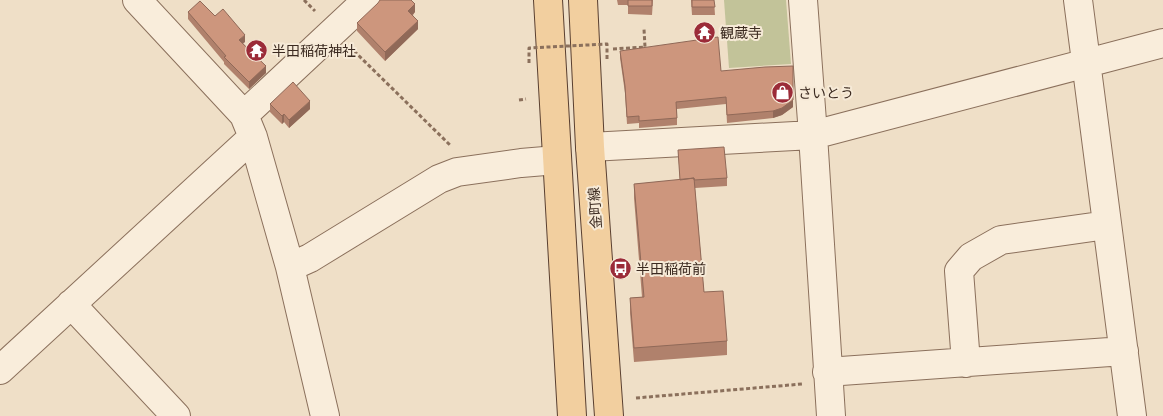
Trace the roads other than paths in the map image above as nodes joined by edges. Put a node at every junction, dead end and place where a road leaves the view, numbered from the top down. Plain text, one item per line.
1 (137, 0) edge
2 (367, 0) edge
3 (548, 0) edge
4 (584, 0) edge
5 (803, 0) edge
6 (1078, 0) edge
7 (1163, 43) edge
8 (1086, 63) junction
9 (248, 126) junction
10 (813, 135) junction
11 (590, 147) junction
12 (557, 160) junction
13 (1107, 225) junction
14 (290, 267) junction
15 (71, 304) junction
16 (1124, 351) junction
17 (966, 363) junction
18 (0, 370) edge
19 (828, 377) junction
20 (609, 408) edge
21 (176, 416) edge
22 (325, 416) edge
23 (572, 416) edge
24 (831, 416) edge
25 (1132, 416) edge

1 - 9 street
2 - 9 street
3 - 12 main road
4 - 11 main road, 金町線
5 - 10 street
6 - 8 street
7 - 8 street
8 - 10 street
8 - 13 street
9 - 14 street
9 - 15 street
10 - 11 street
10 - 19 street
11 - 20 main road, 金町線
12 - 14 street
12 - 23 main road
13 - 16 street
13 - 17 street
14 - 22 street
15 - 18 street
15 - 21 street
16 - 17 street
16 - 25 street
17 - 19 street
19 - 24 street

